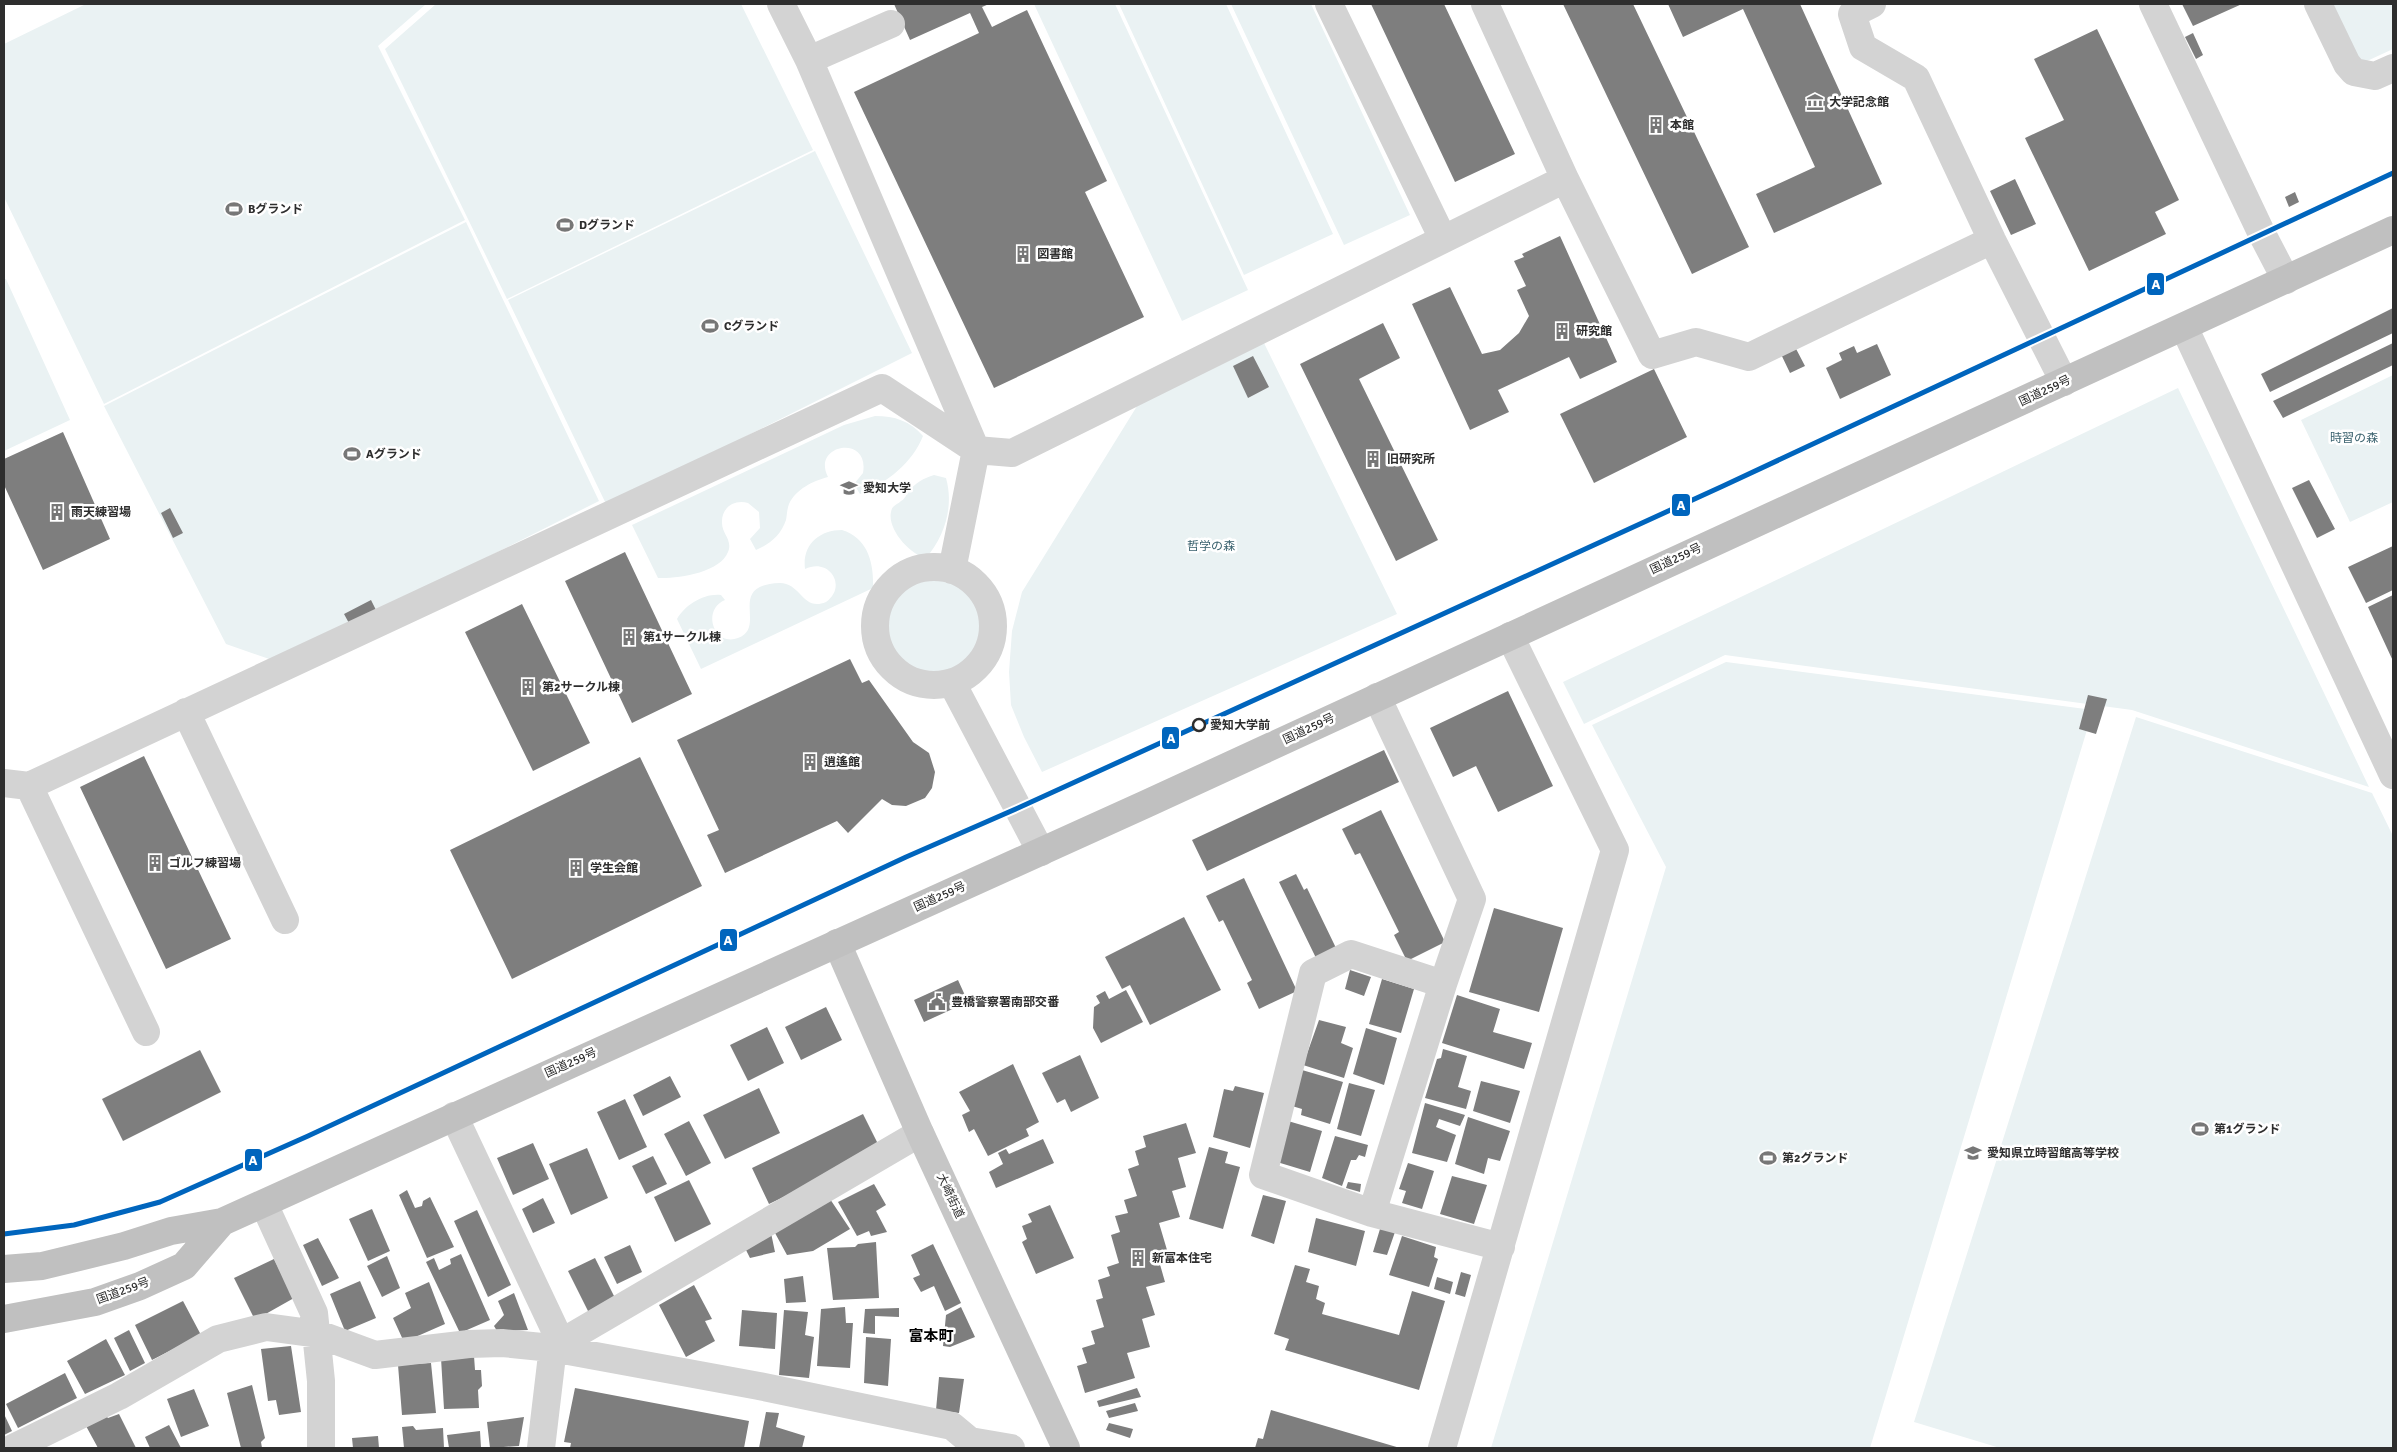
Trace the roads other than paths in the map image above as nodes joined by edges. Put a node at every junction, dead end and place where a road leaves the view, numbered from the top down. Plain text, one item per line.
1 (781, 4) edge
2 (1329, 4) edge
3 (1485, 4) edge
4 (1872, 4) edge
5 (2153, 4) edge
6 (2318, 4) edge
7 (891, 24) dead end
8 (809, 60) junction
9 (2393, 68) edge
10 (1565, 179) junction
11 (2393, 230) edge
12 (1443, 239) junction
13 (1992, 240) junction
14 (2286, 280) junction
15 (2184, 327) junction
16 (2064, 382) junction
17 (976, 450) junction
18 (952, 570) junction
19 (1510, 636) junction
20 (952, 682) junction
21 (1377, 697) junction
22 (186, 712) junction
23 (2393, 775) edge
24 (16, 785) edge
25 (1041, 852) junction
26 (285, 920) dead end
27 (837, 943) junction
28 (1443, 984) junction
29 (146, 1032) dead end
30 (454, 1116) junction
31 (920, 1133) junction
32 (264, 1204) junction
33 (1372, 1213) junction
34 (222, 1222) junction
35 (1501, 1248) junction
36 (4, 1270) edge
37 (4, 1320) edge
38 (318, 1334) junction
39 (552, 1348) junction
40 (969, 1444) edge
41 (13, 1448) edge
42 (321, 1448) edge
43 (541, 1448) edge
44 (1011, 1448) edge
45 (1066, 1448) edge
46 (1442, 1448) edge

1 - 8 street
2 - 12 street
3 - 10 street
4 - 13 street
5 - 14 street
6 - 9 street
7 - 8 street
8 - 17 street
10 - 12 street
10 - 13 street
11 - 14 highway, 国道259号
12 - 17 street
13 - 16 street
14 - 15 highway, 国道259号
15 - 16 highway, 国道259号
15 - 23 street
16 - 19 highway, 国道259号
17 - 18 street
17 - 22 street
18 - 20 street
18 - 20 street
19 - 21 highway, 国道259号
19 - 35 street
20 - 25 street
21 - 25 highway, 国道259号
21 - 28 street
22 - 24 street
22 - 26 street
24 - 29 street
25 - 27 highway, 国道259号
27 - 30 highway, 国道259号
27 - 31 main road, 大崎街道
28 - 33 street
28 - 33 street
30 - 32 highway, 国道259号
30 - 39 street
31 - 39 street
31 - 45 main road, 大崎街道
32 - 34 highway, 国道259号
32 - 38 street
33 - 35 street
34 - 36 highway, 国道259号
34 - 37 highway, 国道259号
35 - 46 street
38 - 39 street
38 - 41 street
38 - 42 street
39 - 40 street
39 - 43 street
40 - 44 street

